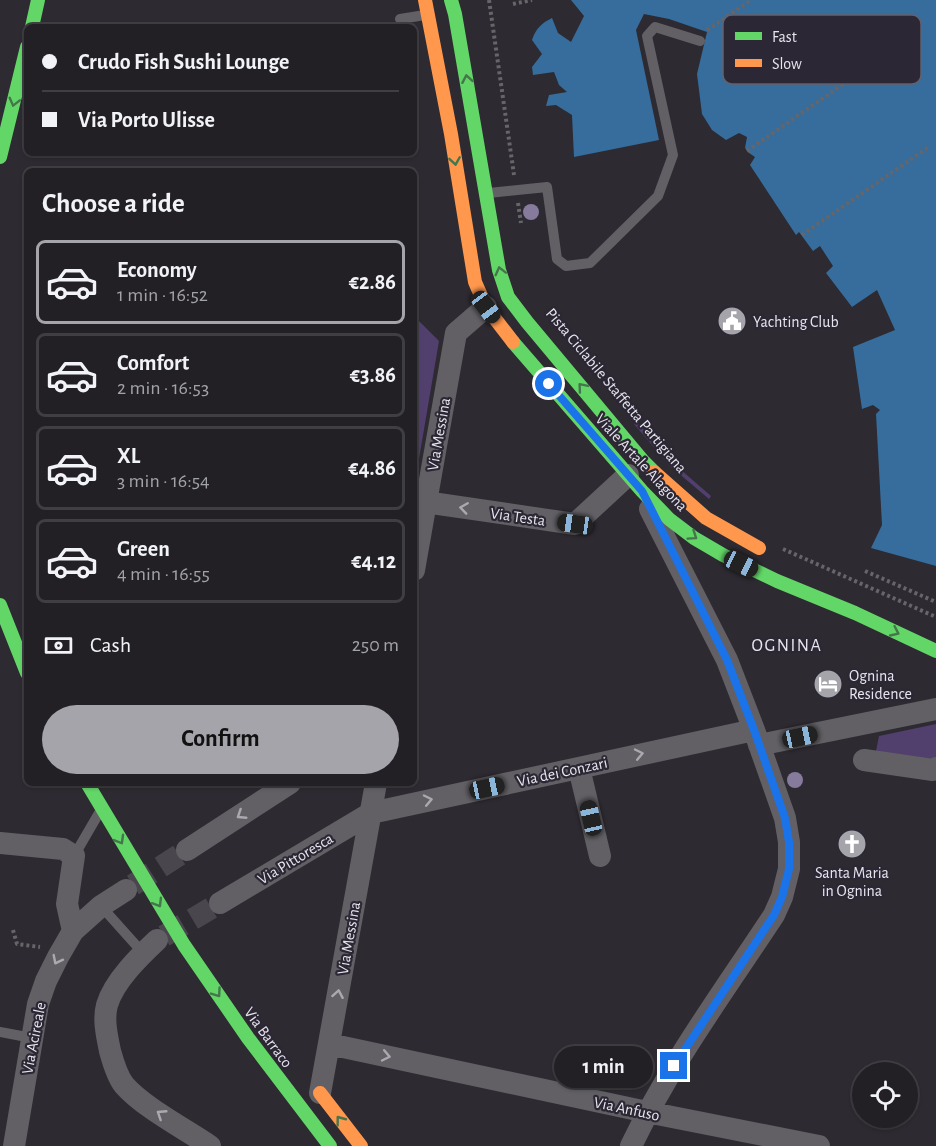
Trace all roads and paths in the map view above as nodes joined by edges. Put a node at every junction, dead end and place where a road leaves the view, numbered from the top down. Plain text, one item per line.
1 (38, 0) edge
2 (425, 0) edge
3 (451, 0) edge
4 (489, 0) edge
5 (532, 0) edge
6 (751, 0) edge
7 (513, 3) dead end
8 (428, 15) junction
9 (731, 15) edge
10 (400, 19) dead end
11 (723, 21) edge
12 (33, 24) edge
13 (703, 36) joint
14 (24, 59) edge
15 (843, 84) edge
16 (930, 146) dead end
17 (747, 151) dead end
18 (0, 157) edge
19 (516, 191) junction
20 (486, 194) junction
21 (521, 226) dead end
22 (802, 235) dead end
23 (486, 307) junction
24 (635, 483) junction
25 (425, 502) junction
26 (417, 551) edge
27 (778, 552) joint
28 (865, 571) dead end
29 (936, 602) edge
30 (0, 604) edge
31 (936, 617) edge
32 (936, 651) edge
33 (24, 666) edge
34 (936, 710) edge
35 (757, 737) junction
36 (864, 760) dead end
37 (579, 768) junction
38 (936, 768) edge
39 (89, 786) edge
40 (285, 786) edge
41 (376, 786) edge
42 (102, 808) junction
43 (371, 813) junction
44 (0, 843) edge
45 (187, 850) tunnel mouth
46 (74, 856) junction
47 (600, 856) dead end
48 (126, 890) tunnel mouth
49 (220, 903) tunnel mouth
50 (102, 906) junction
51 (13, 930) dead end
52 (73, 931) junction
53 (150, 947) joint
54 (47, 948) dead end
55 (0, 1032) edge
56 (32, 1038) junction
57 (329, 1044) junction
58 (320, 1093) joint
59 (647, 1112) junction
60 (314, 1136) edge
61 (14, 1146) edge
62 (210, 1146) edge
63 (330, 1146) edge
64 (361, 1146) edge
65 (632, 1146) edge
66 (819, 1146) edge

1 - 12 main road
2 - 8 main road, Viale Artale Alagona
20 -> 3 main road, Viale Artale Alagona
4 - 19 path
5 - 7 path
6 - 9 path
8 - 10 lane
8 -> 23 main road, Viale Artale Alagona
11 - 13 path
13 - 19 lane
14 -> 18 main road
15 - 17 path
16 - 22 path
19 - 20 lane
19 - 21 path
27 -> 20 main road, Viale Artale Alagona
23 - 24 main road, Viale Artale Alagona
23 - 25 street, Via Messina
24 -> 25 street, Via Testa
24 -> 32 main road, Viale Artale Alagona
24 - 35 street
25 - 26 street, Via Messina
27 - 31 path
28 - 29 path
30 - 33 main road
34 - 35 street, Via dei Conzari
37 -> 35 street, Via dei Conzari
35 - 59 street
36 - 38 street
43 -> 37 street, Via dei Conzari
37 - 47 street
39 - 42 main road
40 -> 45 street
41 - 43 street, Via Messina
42 - 46 lane
42 -> 60 main road, Via Barraco
43 - 49 street, Via Pittoresca
57 -> 43 street, Via Messina
44 - 46 street
46 - 52 street
48 - 50 street, Via Acireale
50 - 52 street, Via Acireale
50 - 53 lane
51 - 54 path
52 -> 56 street, Via Acireale
62 -> 53 street
55 - 56 lane
56 - 61 street, Via Acireale
57 - 58 street, Via Messina
57 -> 59 street, Via Anfuso
64 -> 58 main road
59 - 65 street
59 - 66 street, Via Anfuso
60 - 63 main road, Via Barraco

